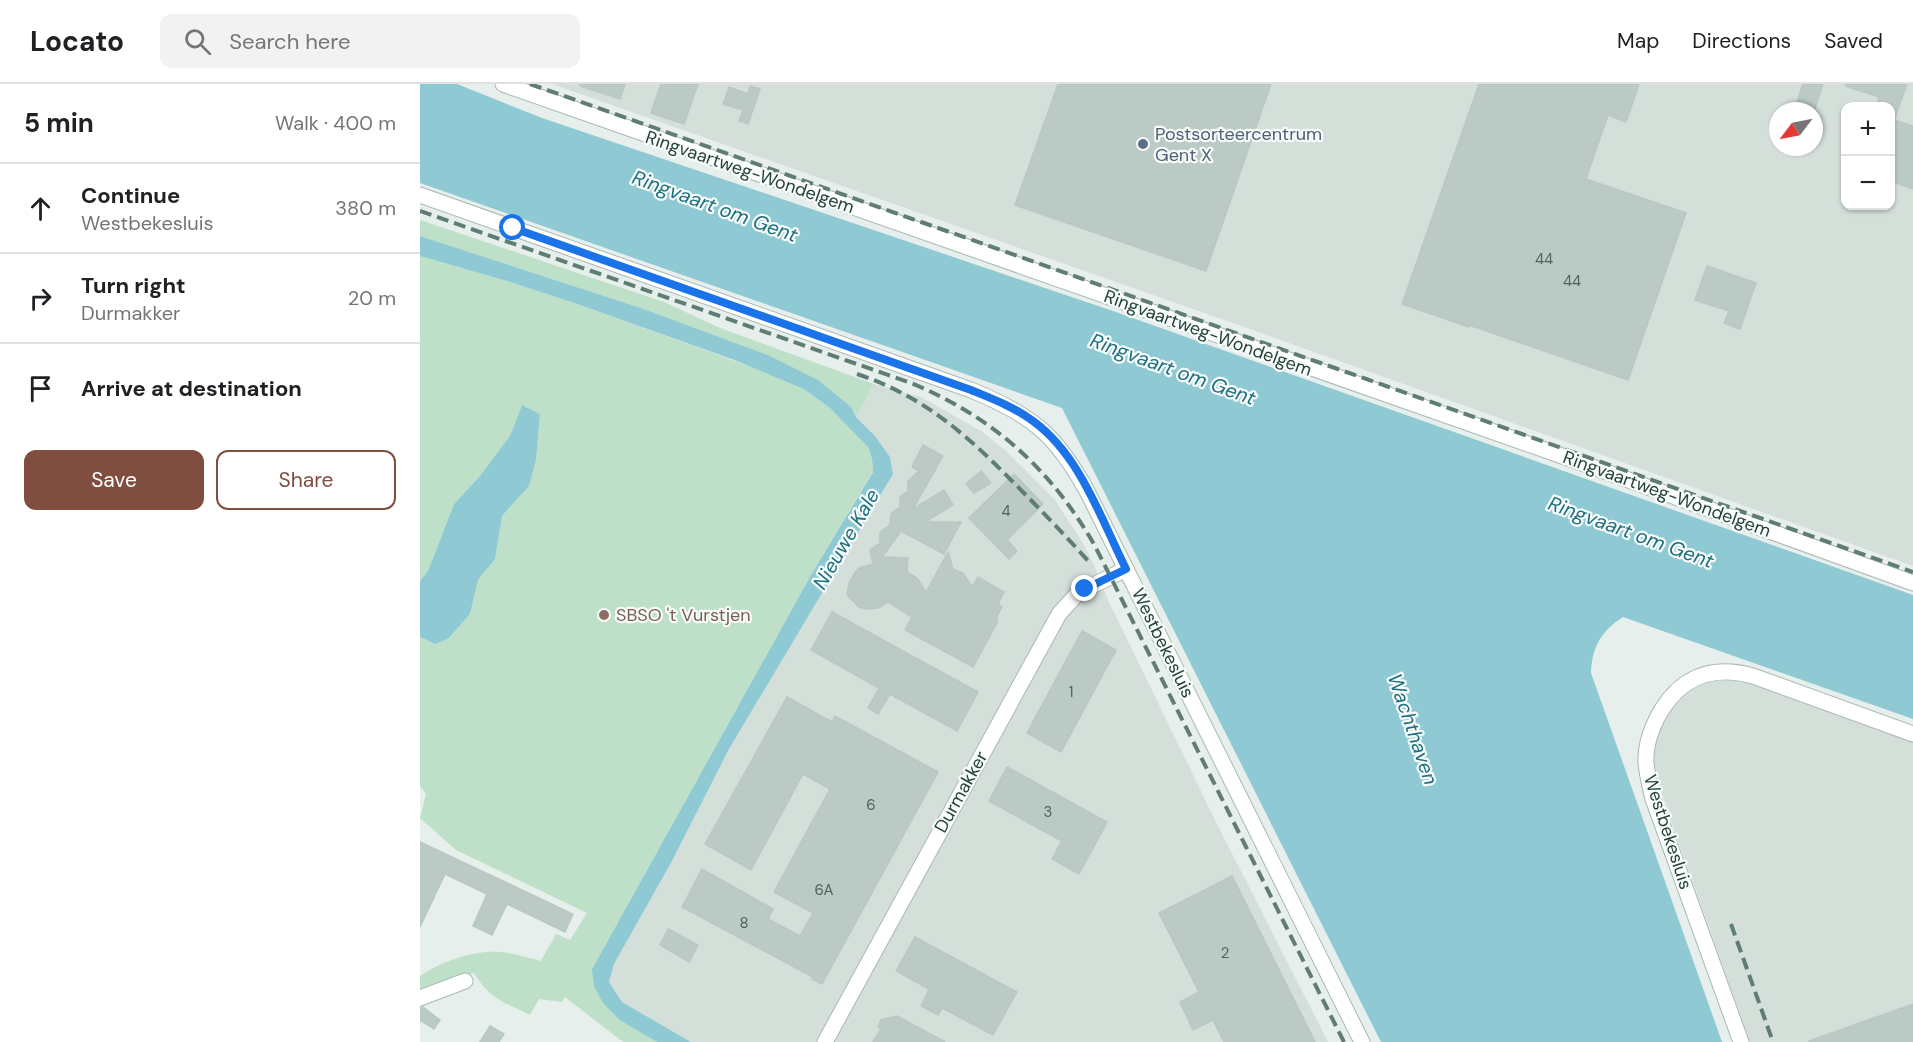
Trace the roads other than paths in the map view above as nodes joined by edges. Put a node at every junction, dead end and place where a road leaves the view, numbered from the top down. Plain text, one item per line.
1 (503, 84) edge
2 (420, 195) edge
3 (1126, 569) junction
4 (1913, 583) edge
5 (1913, 734) edge
6 (465, 981) dead end
7 (420, 998) edge
8 (825, 1042) edge
9 (1362, 1042) edge
10 (1742, 1042) edge

1 - 4 street, Ringvaartweg-Wondelgem
2 - 3 street, Westbekesluis
3 - 8 street, Durmakker
3 - 9 street, Westbekesluis
5 - 10 street, Westbekesluis
6 - 7 street

